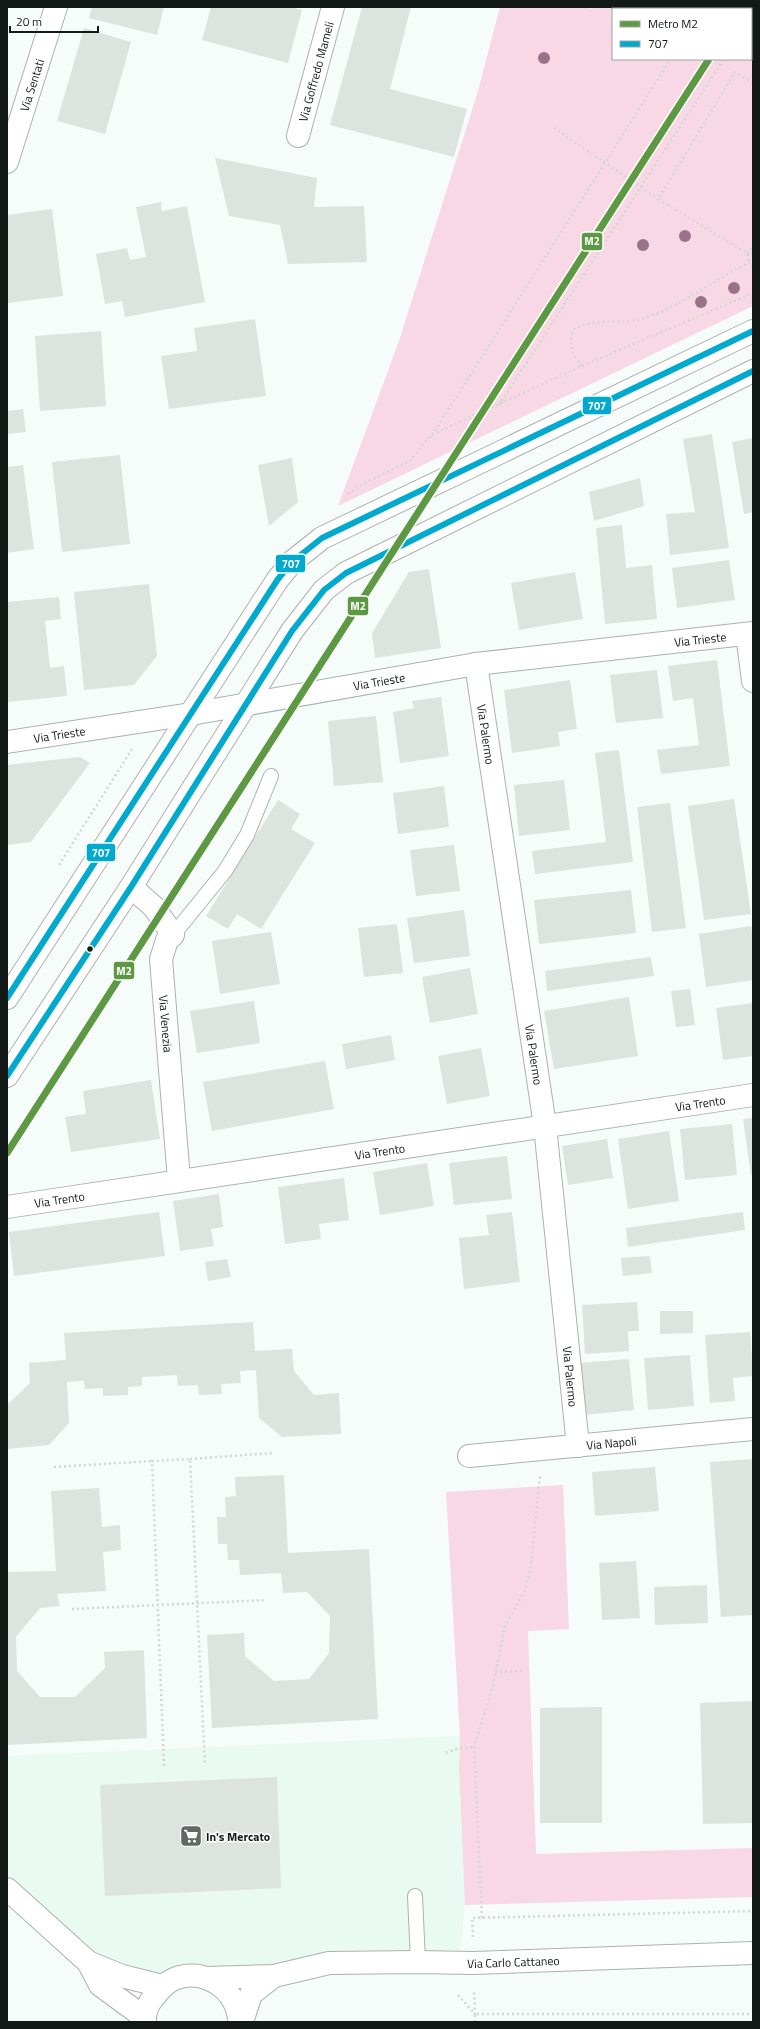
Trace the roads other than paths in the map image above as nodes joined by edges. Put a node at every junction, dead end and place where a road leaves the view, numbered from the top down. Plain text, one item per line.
1 (56, 7) edge
2 (333, 7) edge
3 (298, 136) dead end
4 (7, 162) edge
5 (753, 331) edge
6 (753, 371) edge
7 (750, 633) edge
8 (476, 664) junction
9 (753, 681) edge
10 (246, 703) junction
11 (191, 714) junction
12 (7, 742) edge
13 (271, 776) dead end
14 (131, 887) junction
15 (173, 935) junction
16 (7, 998) edge
17 (7, 1076) edge
18 (753, 1095) edge
19 (545, 1126) junction
20 (179, 1180) junction
21 (7, 1206) edge
22 (753, 1429) edge
23 (578, 1446) junction
24 (469, 1456) dead end
25 (7, 1889) edge
26 (415, 1896) dead end
27 (753, 1953) edge
28 (88, 1962) junction
29 (418, 1962) junction
30 (274, 1976) junction
31 (207, 1978) junction
32 (162, 1986) junction
33 (145, 2020) edge
34 (240, 2022) edge

1 - 4 street, Via Sentati
2 - 3 street, Via Goffredo Mameli
5 - 11 street
6 - 10 street
7 - 8 street, Via Trieste
7 - 9 street
8 - 10 street, Via Trieste
8 - 19 street, Via Palermo
10 - 11 street, Via Trieste
10 - 14 street
11 - 12 street, Via Trieste
11 - 16 street
13 - 15 lane
14 - 15 street
14 - 17 street
15 - 20 street, Via Venezia
18 - 19 street, Via Trento
19 - 20 street, Via Trento
19 - 23 street, Via Palermo
20 - 21 street, Via Trento
22 - 23 street, Via Napoli
23 - 24 street, Via Napoli
25 - 28 street
26 - 29 lane
27 - 29 street, Via Carlo Cattaneo
28 - 32 street
28 - 33 street
29 - 30 street, Via Carlo Cattaneo
30 - 31 street
30 - 34 street
31 - 32 street
31 - 34 street
32 - 33 street

